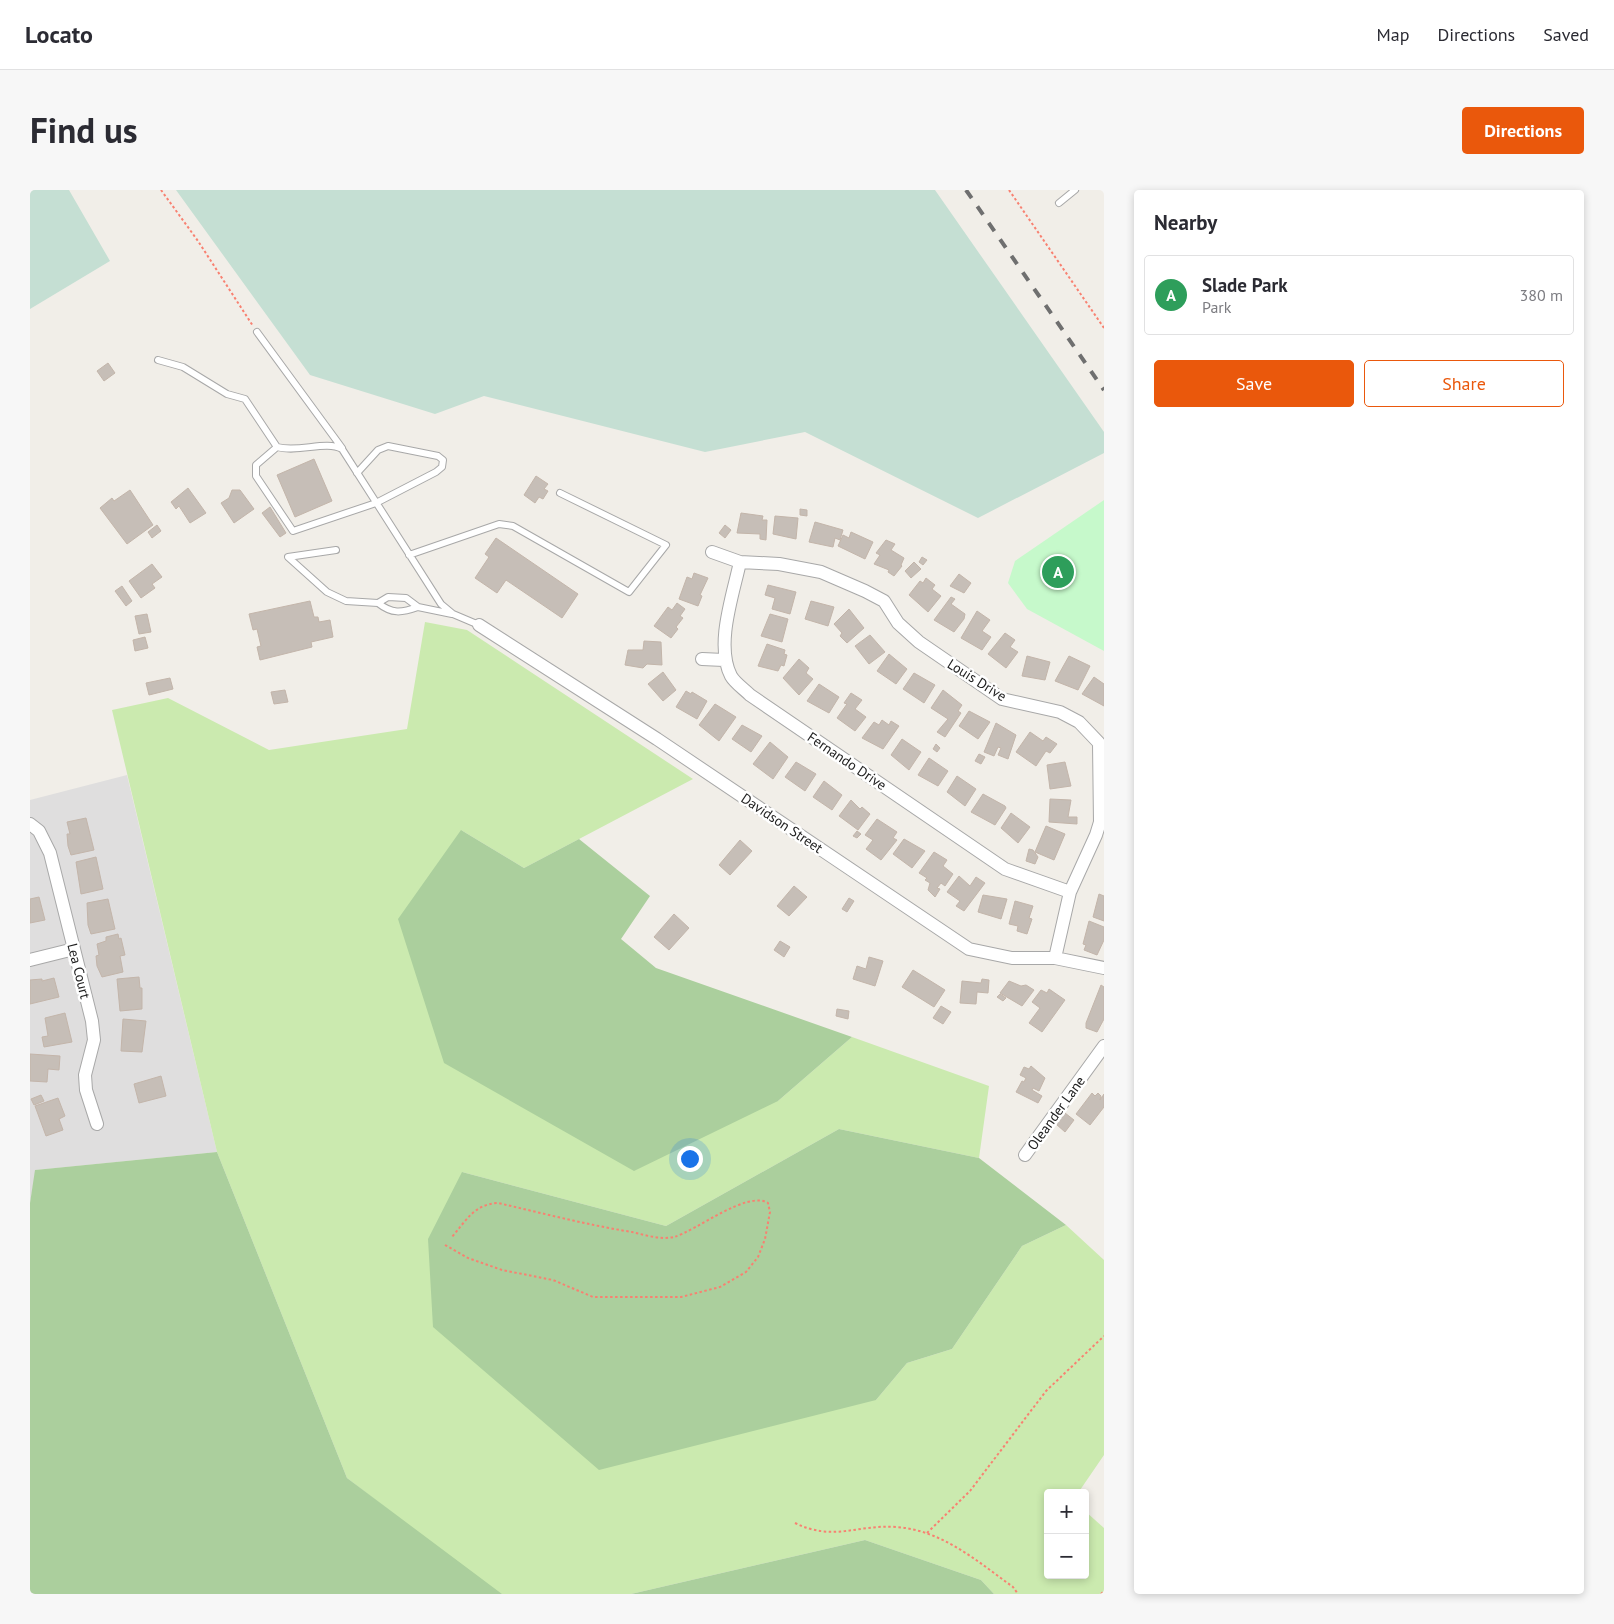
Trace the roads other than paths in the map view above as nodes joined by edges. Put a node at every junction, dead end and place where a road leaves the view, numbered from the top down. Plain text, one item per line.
1 (1075, 190) edge
2 (1059, 203) dead end
3 (257, 332) road end
4 (158, 360) dead end
5 (277, 447) junction
6 (342, 449) junction
7 (357, 473) junction
8 (560, 493) dead end
9 (376, 503) junction
10 (336, 550) dead end
11 (712, 552) dead end
12 (409, 555) junction
13 (740, 562) junction
14 (378, 603) junction
15 (418, 607) junction
16 (453, 614) junction
17 (479, 625) joint
18 (702, 659) dead end
19 (724, 660) junction
20 (1102, 742) edge
21 (30, 824) edge
22 (1070, 892) junction
23 (74, 949) junction
24 (1055, 958) junction
25 (30, 960) edge
26 (1104, 968) edge
27 (1104, 1046) edge
28 (97, 1124) dead end
29 (1025, 1155) dead end

1 - 2 lane
3 - 6 lane
4 - 5 lane
5 - 6 lane
5 - 9 lane
6 - 7 lane
7 - 9 lane
7 - 9 lane
8 - 12 lane
9 - 12 lane
10 - 14 lane
11 - 13 street, Louis Drive
12 - 16 lane
13 - 19 street
13 - 20 street, Louis Drive
14 - 15 lane
14 - 15 lane
15 - 16 lane
16 - 17 lane
17 - 24 street, Davidson Street
18 - 19 street
19 - 22 street, Fernando Drive
20 - 22 street, Louis Drive
21 - 23 street, Lea Court
22 - 24 street, Louis Drive
23 - 25 street
23 - 28 street, Lea Court
24 - 26 street, Davidson Street
27 - 29 street, Oleander Lane

